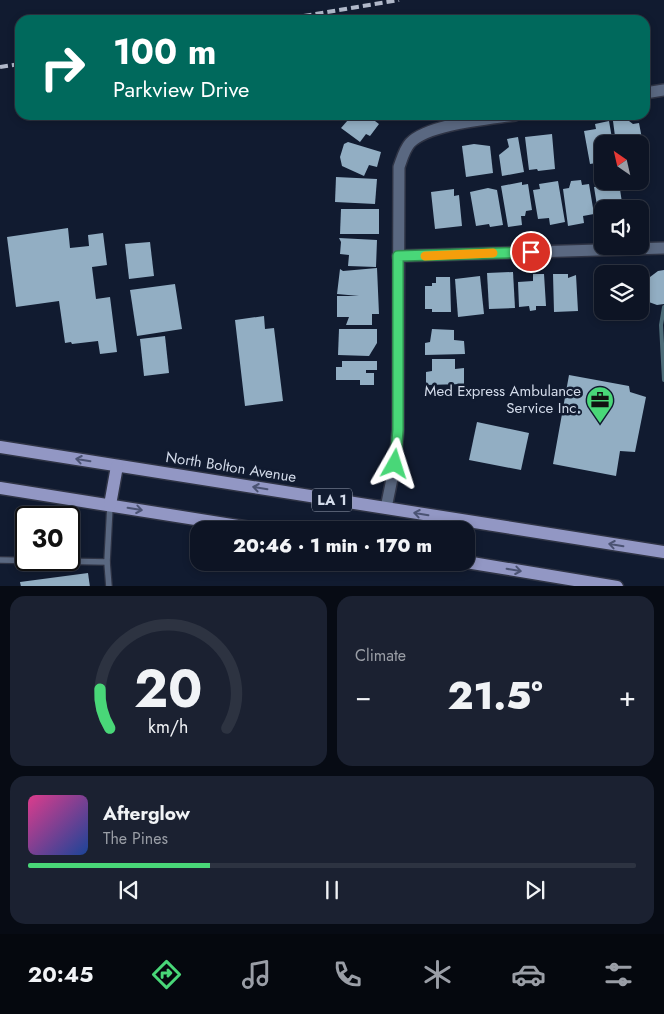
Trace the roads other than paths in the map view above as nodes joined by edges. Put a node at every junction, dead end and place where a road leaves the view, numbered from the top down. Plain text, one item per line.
1 (664, 90) edge
2 (650, 92) edge
3 (486, 120) edge
4 (664, 248) edge
5 (398, 256) junction
6 (0, 447) edge
7 (117, 466) junction
8 (0, 489) edge
9 (110, 505) junction
10 (386, 508) junction
11 (209, 521) edge
12 (664, 552) edge
13 (0, 560) edge
14 (106, 562) junction
15 (475, 564) edge
16 (590, 584) edge
17 (110, 586) edge
18 (617, 586) edge

1 - 2 street
3 - 5 street
4 - 5 street
5 - 10 street
7 -> 6 main road, North Bolton Avenue / LA 1
7 - 9 main road
10 -> 7 main road, North Bolton Avenue / LA 1
8 - 9 main road
9 -> 11 main road
9 - 14 lane
12 -> 10 main road, North Bolton Avenue / LA 1
13 - 14 lane
14 - 17 lane
15 -> 16 main road
16 - 18 main road

